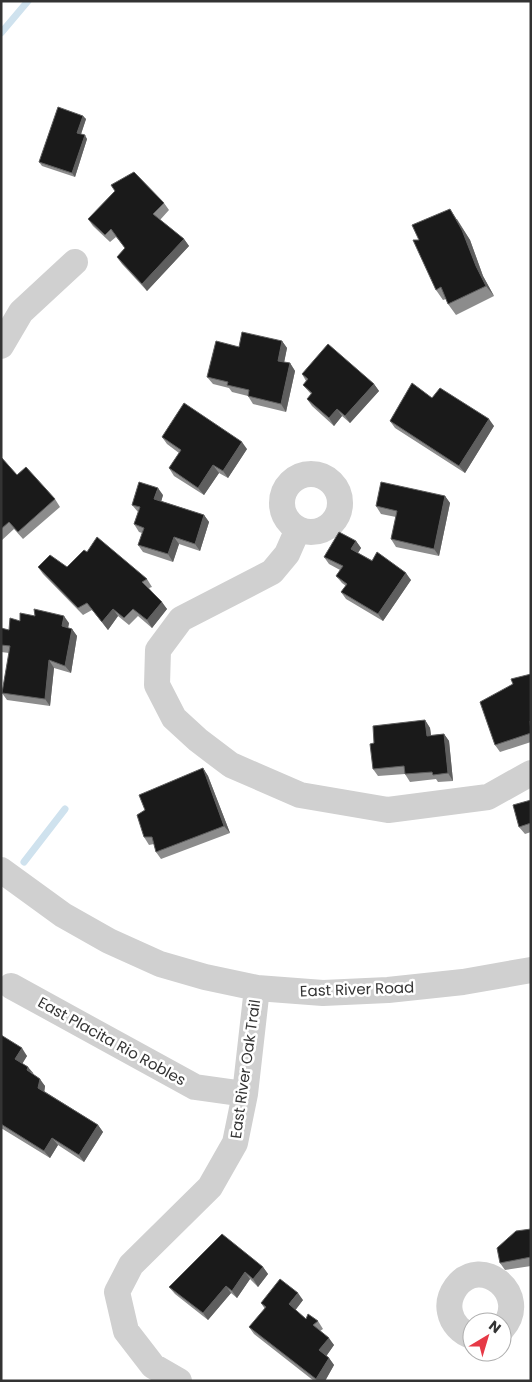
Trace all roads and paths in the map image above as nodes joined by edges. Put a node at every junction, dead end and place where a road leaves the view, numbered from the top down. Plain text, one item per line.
1 (75, 262) dead end
2 (1, 346) edge
3 (298, 528) dead end
4 (531, 773) edge
5 (1, 870) edge
6 (531, 970) edge
7 (11, 986) dead end
8 (257, 988) junction
9 (245, 1094) junction
10 (521, 1302) edge
11 (512, 1313) edge
12 (462, 1331) edge
13 (179, 1381) edge

1 - 2 street
3 - 4 street
5 - 8 street, East River Road
6 - 8 street, East River Road
7 - 9 street, East Placita Rio Robles
8 - 9 street, East River Oak Trail
9 - 13 street, East River Oak Trail
10 - 11 street
10 - 12 street

